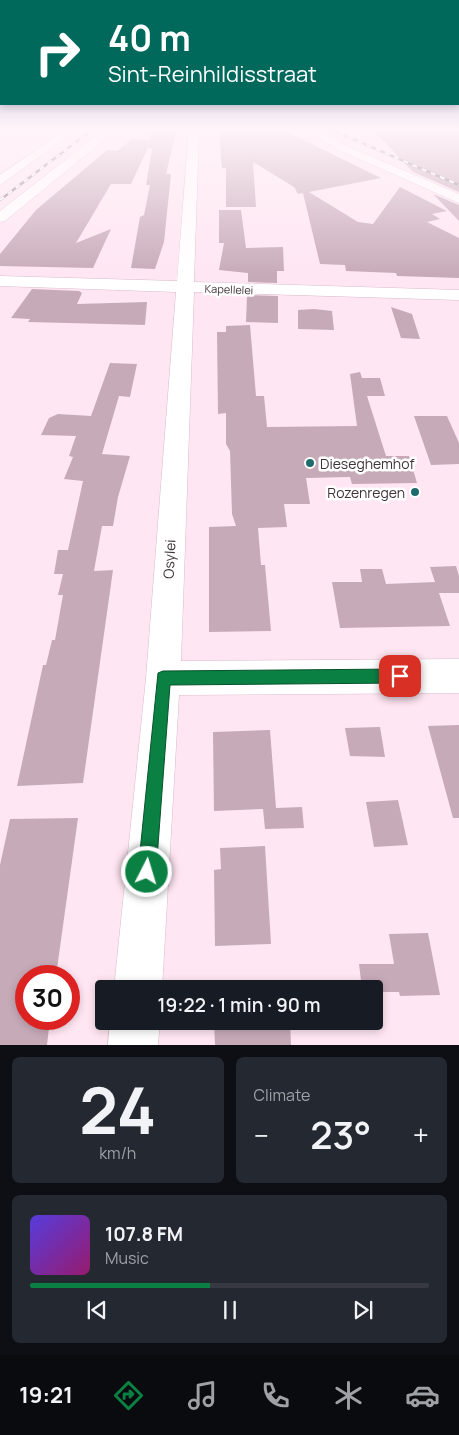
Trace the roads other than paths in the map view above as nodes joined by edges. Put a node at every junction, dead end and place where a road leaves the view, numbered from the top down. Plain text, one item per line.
1 (50, 178) edge
2 (191, 178) edge
3 (410, 178) edge
4 (459, 199) edge
5 (0, 218) edge
6 (0, 281) edge
7 (185, 288) junction
8 (459, 296) edge
9 (459, 676) edge
10 (163, 678) junction
11 (139, 980) edge
12 (134, 1030) edge
13 (133, 1045) edge

1 - 5 street
2 - 7 street, Osylei
3 - 4 street
6 - 7 street, Kapellelei
7 - 8 street, Kapellelei
7 - 10 street, Osylei
9 - 10 street
10 - 11 street, Osylei
12 - 13 street

